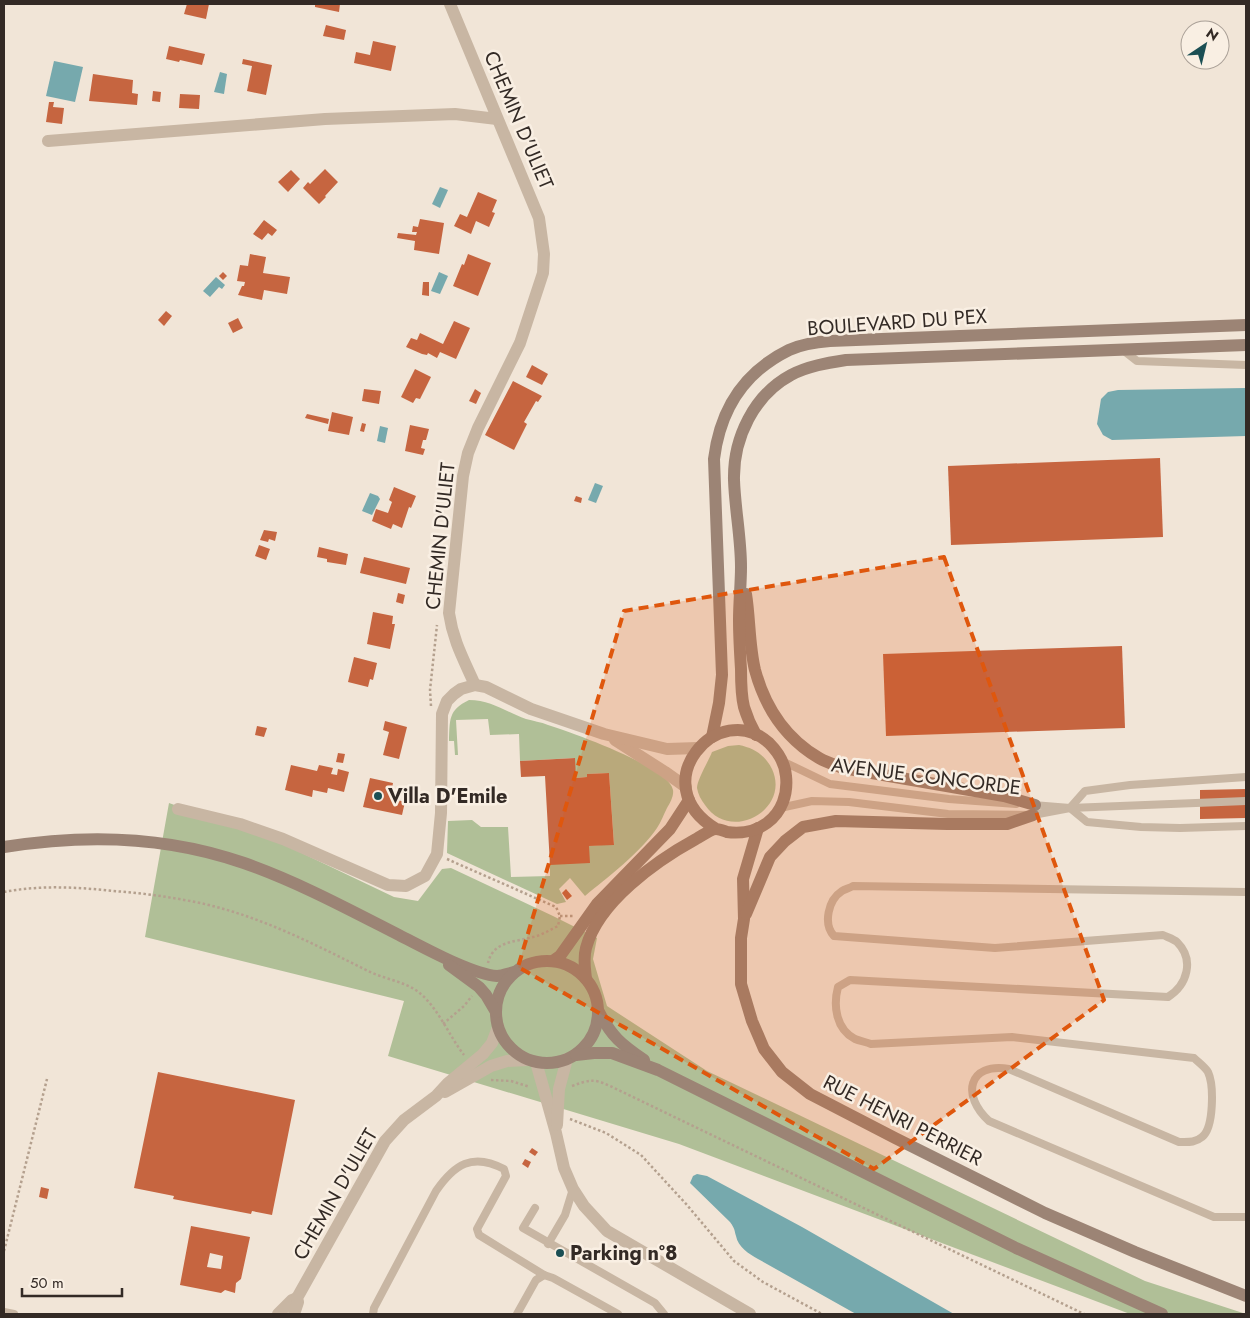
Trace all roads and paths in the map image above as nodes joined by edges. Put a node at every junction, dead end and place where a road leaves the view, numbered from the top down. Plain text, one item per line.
1 (450, 4) edge
2 (497, 119) junction
3 (48, 140) dead end
4 (1246, 325) edge
5 (1246, 345) edge
6 (1123, 350) junction
7 (1246, 365) edge
8 (741, 566) junction
9 (475, 685) junction
10 (604, 734) junction
11 (756, 735) junction
12 (712, 737) junction
13 (698, 748) junction
14 (782, 761) junction
15 (1246, 777) edge
16 (686, 787) junction
17 (689, 800) junction
18 (1246, 801) edge
19 (780, 808) junction
20 (1070, 808) junction
21 (178, 809) dead end
22 (1034, 810) junction
23 (1246, 826) edge
24 (716, 828) junction
25 (758, 828) junction
26 (4, 847) edge
27 (437, 854) junction
28 (4, 892) edge
29 (1246, 892) edge
30 (744, 918) junction
31 (434, 953) junction
32 (552, 961) junction
33 (488, 966) dead end
34 (515, 972) junction
35 (586, 978) junction
36 (475, 992) dead end
37 (496, 1012) junction
38 (599, 1012) junction
39 (443, 1024) junction
40 (498, 1027) junction
41 (572, 1057) junction
42 (468, 1060) dead end
43 (532, 1061) junction
44 (658, 1070) junction
45 (47, 1079) dead end
46 (487, 1079) dead end
47 (571, 1086) dead end
48 (537, 1088) dead end
49 (436, 1096) junction
50 (558, 1118) junction
51 (556, 1133) junction
52 (573, 1189) junction
53 (535, 1208) dead end
54 (1246, 1217) edge
55 (548, 1244) junction
56 (4, 1251) edge
57 (544, 1276) junction
58 (1198, 1278) junction
59 (1246, 1290) edge
60 (1246, 1296) edge
61 (297, 1298) junction
62 (4, 1312) edge
63 (14, 1314) edge
64 (278, 1314) edge
65 (294, 1314) edge
66 (373, 1314) edge
67 (517, 1314) edge
68 (618, 1314) edge
69 (664, 1314) edge
70 (750, 1314) edge
71 (822, 1314) edge
72 (1084, 1314) edge
73 (1162, 1314) edge

1 - 2 street, CHEMIN D'ULIET
2 - 3 street
2 - 9 street, CHEMIN D'ULIET
4 - 12 main road, BOULEVARD DU PEX
5 - 6 main road, BOULEVARD DU PEX
6 - 7 lane
6 - 8 main road, BOULEVARD DU PEX
8 - 11 main road, BOULEVARD DU PEX
8 - 22 main road
9 - 10 street
9 - 27 street
10 - 13 street
10 - 16 street
11 - 12 main road
11 - 14 main road
12 - 13 main road
13 - 16 main road
14 - 19 main road
14 - 22 lane, AVENUE CONCORDE
15 - 20 lane
16 - 17 main road
17 - 24 main road
17 - 32 main road
18 - 20 lane, AVENUE CONCORDE
19 - 22 lane, AVENUE CONCORDE
19 - 25 main road
20 - 22 lane, AVENUE CONCORDE
20 - 23 lane
21 - 27 street
22 - 30 main road
24 - 25 main road
24 - 35 main road
25 - 30 main road, RUE HENRI PERRIER
26 - 31 main road
27 - 33 path
28 - 39 path
29 - 54 lane
30 - 58 main road, RUE HENRI PERRIER
31 - 34 main road
31 - 37 main road
32 - 34 main road
32 - 35 main road
34 - 37 main road
35 - 38 main road
36 - 39 path
37 - 40 main road
38 - 41 main road
38 - 44 main road
39 - 42 path
40 - 43 main road
40 - 49 street, CHEMIN D'ULIET
41 - 43 main road
41 - 44 main road
41 - 50 street
43 - 49 street, CHEMIN D'ULIET
43 - 51 street
44 - 73 main road
45 - 56 path
46 - 48 path
47 - 72 path
49 - 61 street, CHEMIN D'ULIET
50 - 51 street
50 - 71 path
51 - 52 street
52 - 55 lane
52 - 70 street
53 - 55 lane
55 - 69 lane
57 - 66 lane
57 - 67 lane
57 - 68 lane
58 - 59 main road
58 - 60 main road, RUE HENRI PERRIER
61 - 64 street, CHEMIN D'ULIET
61 - 65 street, CHEMIN D'ULIET
62 - 63 lane

